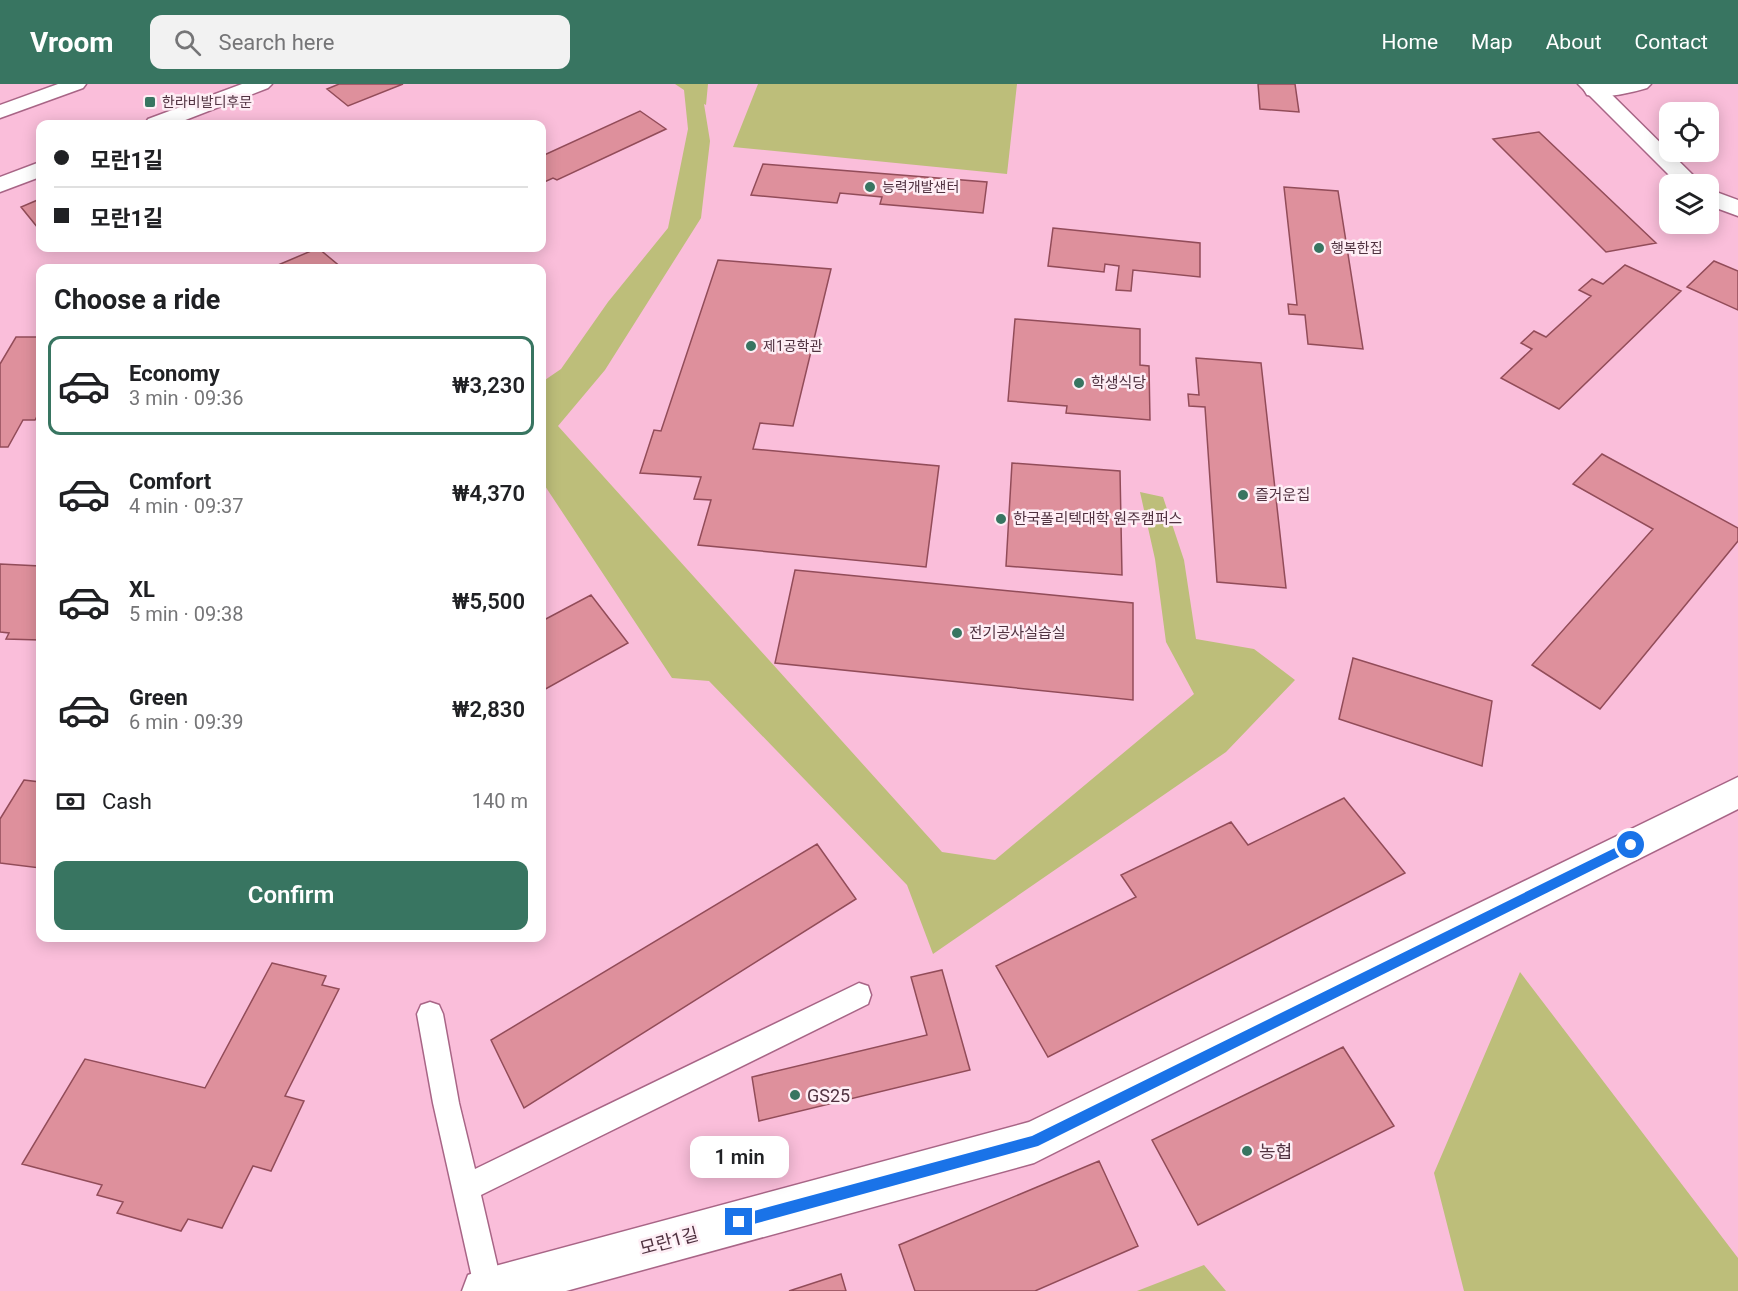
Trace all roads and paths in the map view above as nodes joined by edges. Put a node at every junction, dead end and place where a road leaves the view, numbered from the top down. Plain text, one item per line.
1 (76, 84) edge
2 (261, 84) edge
3 (1640, 84) edge
4 (1592, 87) edge
5 (0, 111) edge
6 (166, 120) edge
7 (36, 171) edge
8 (1681, 174) edge
9 (0, 185) edge
10 (1719, 201) edge
11 (1738, 209) edge
12 (1738, 792) edge
13 (859, 995) dead end
14 (430, 1014) dead end
15 (466, 1188) junction
16 (486, 1290) edge

1 - 5 street
2 - 6 street
3 - 4 street
4 - 8 street
7 - 9 street
10 - 11 street
12 - 16 street, 모란1길
13 - 15 lane
14 - 15 lane
15 - 16 lane

